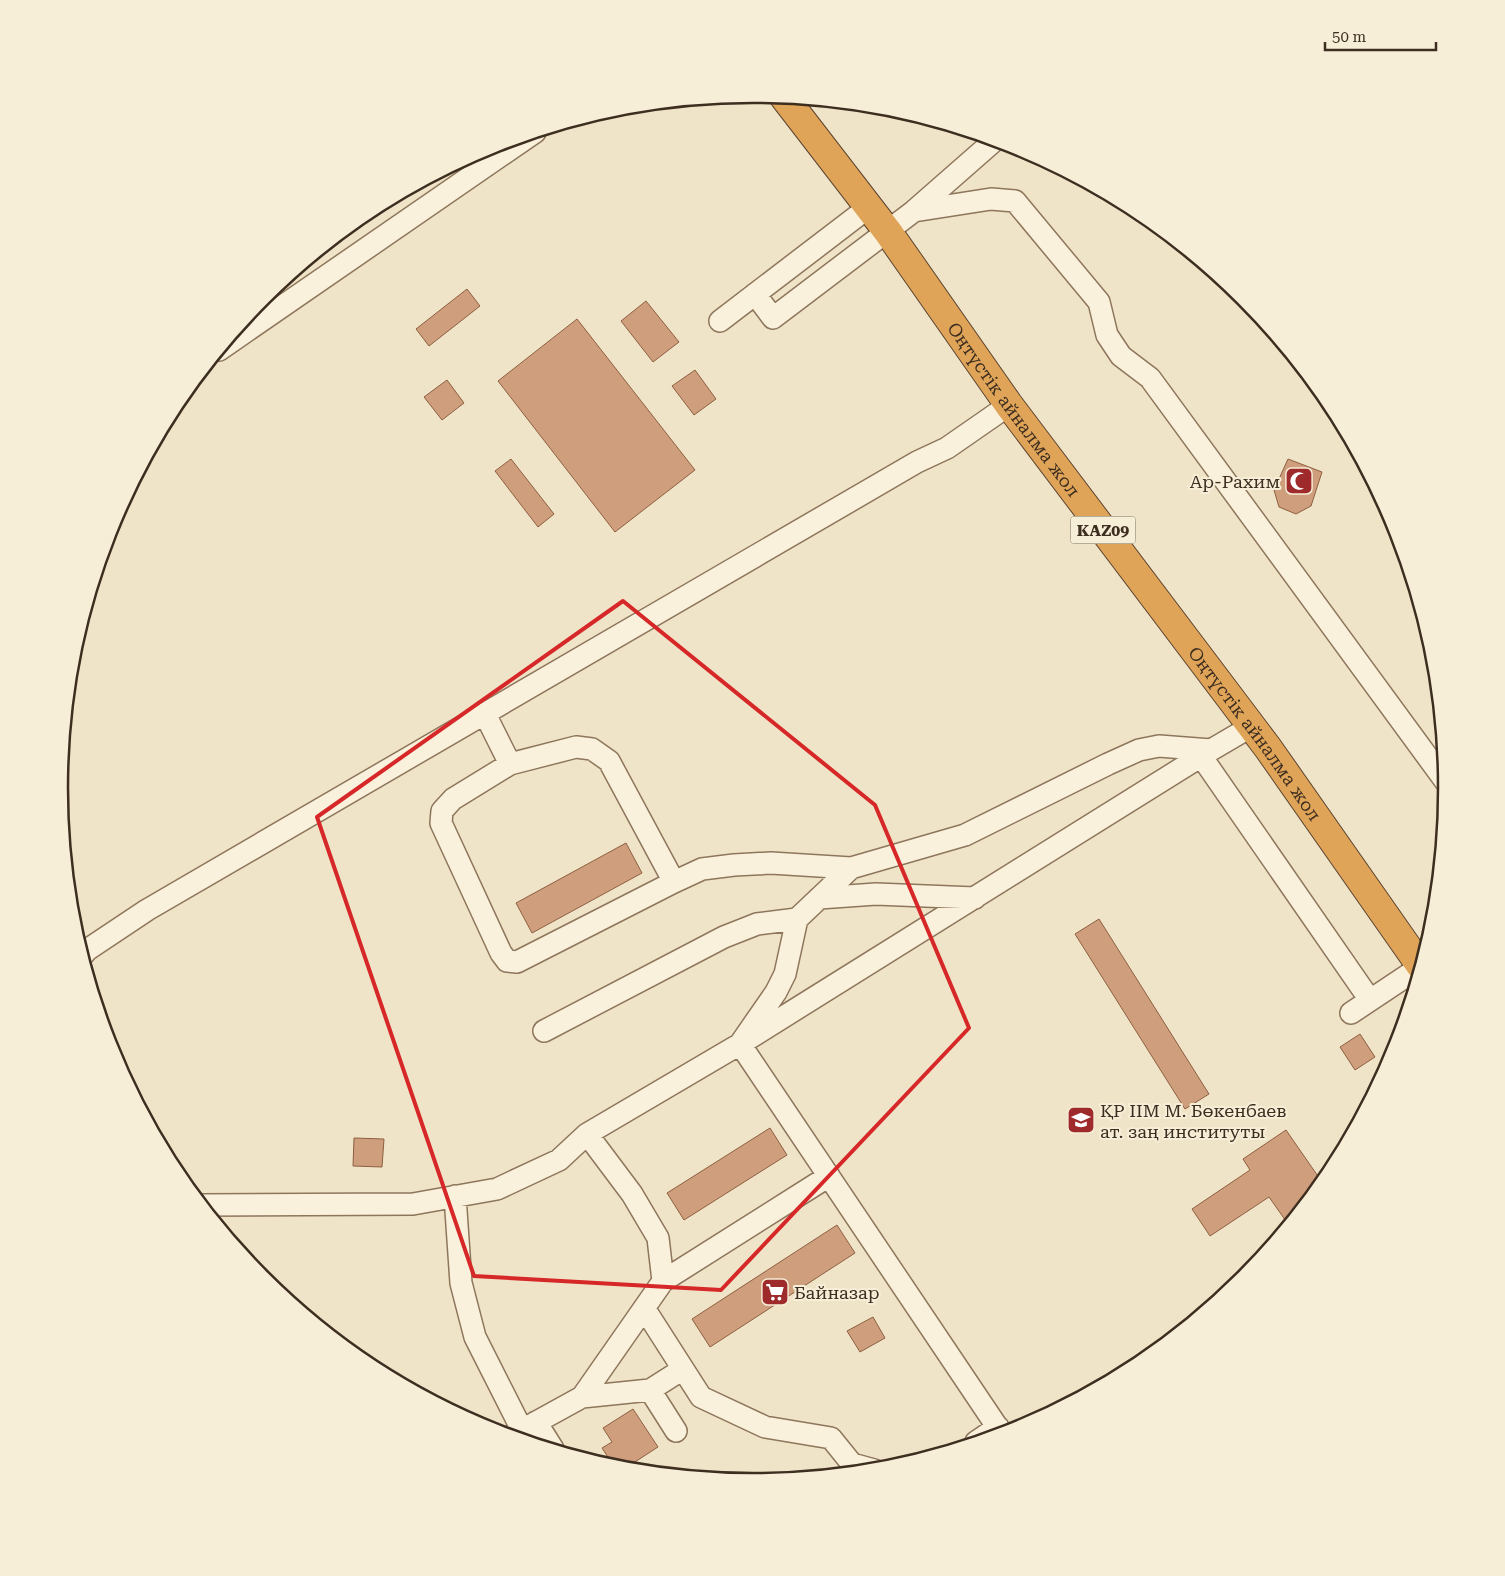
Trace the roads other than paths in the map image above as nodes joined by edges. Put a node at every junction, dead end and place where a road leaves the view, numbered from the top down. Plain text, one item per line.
1 (789, 104) edge
2 (516, 145) edge
3 (989, 145) edge
4 (869, 207) junction
5 (914, 211) junction
6 (888, 232) junction
7 (755, 294) junction
8 (720, 321) dead end
9 (234, 340) edge
10 (1009, 405) junction
11 (485, 714) junction
12 (1252, 726) junction
13 (1206, 753) junction
14 (510, 764) junction
15 (1437, 770) edge
16 (851, 868) junction
17 (674, 882) junction
18 (818, 898) junction
19 (975, 898) junction
20 (797, 919) junction
21 (87, 950) edge
22 (1415, 959) edge
23 (1412, 971) edge
24 (1370, 1000) junction
25 (1351, 1013) dead end
26 (544, 1031) dead end
27 (740, 1044) junction
28 (587, 1134) junction
29 (829, 1176) junction
30 (455, 1196) junction
31 (209, 1205) edge
32 (663, 1280) junction
33 (644, 1308) junction
34 (683, 1370) junction
35 (650, 1390) junction
36 (582, 1397) junction
37 (998, 1428) edge
38 (523, 1429) edge
39 (676, 1431) dead end
40 (537, 1439) edge
41 (855, 1465) edge

1 - 4 highway, Оңтүстік айналма жол / KAZ09
2 - 9 street
3 - 5 street
4 - 6 highway, Оңтүстік айналма жол / KAZ09
4 - 7 street
5 - 6 street
5 - 15 street
6 - 7 street
6 - 10 highway, Оңтүстік айналма жол / KAZ09
7 - 8 street
10 - 11 street
10 - 12 highway, Оңтүстік айналма жол / KAZ09
11 - 14 street
11 - 21 street
12 - 13 street
12 - 22 highway, Оңтүстік айналма жол / KAZ09
13 - 16 street
13 - 19 street
13 - 24 street
14 - 17 street
14 - 17 street
16 - 17 street
16 - 18 street
18 - 19 street
18 - 20 street
19 - 27 street
20 - 26 street
20 - 27 street
23 - 24 street
24 - 25 street
27 - 28 street
27 - 29 street
28 - 30 street
28 - 32 street
29 - 32 street
29 - 37 street
30 - 31 street
30 - 38 street
32 - 33 street
33 - 34 street
33 - 36 street
34 - 35 street
34 - 41 street
35 - 36 street
35 - 39 street
36 - 38 street
38 - 40 street

